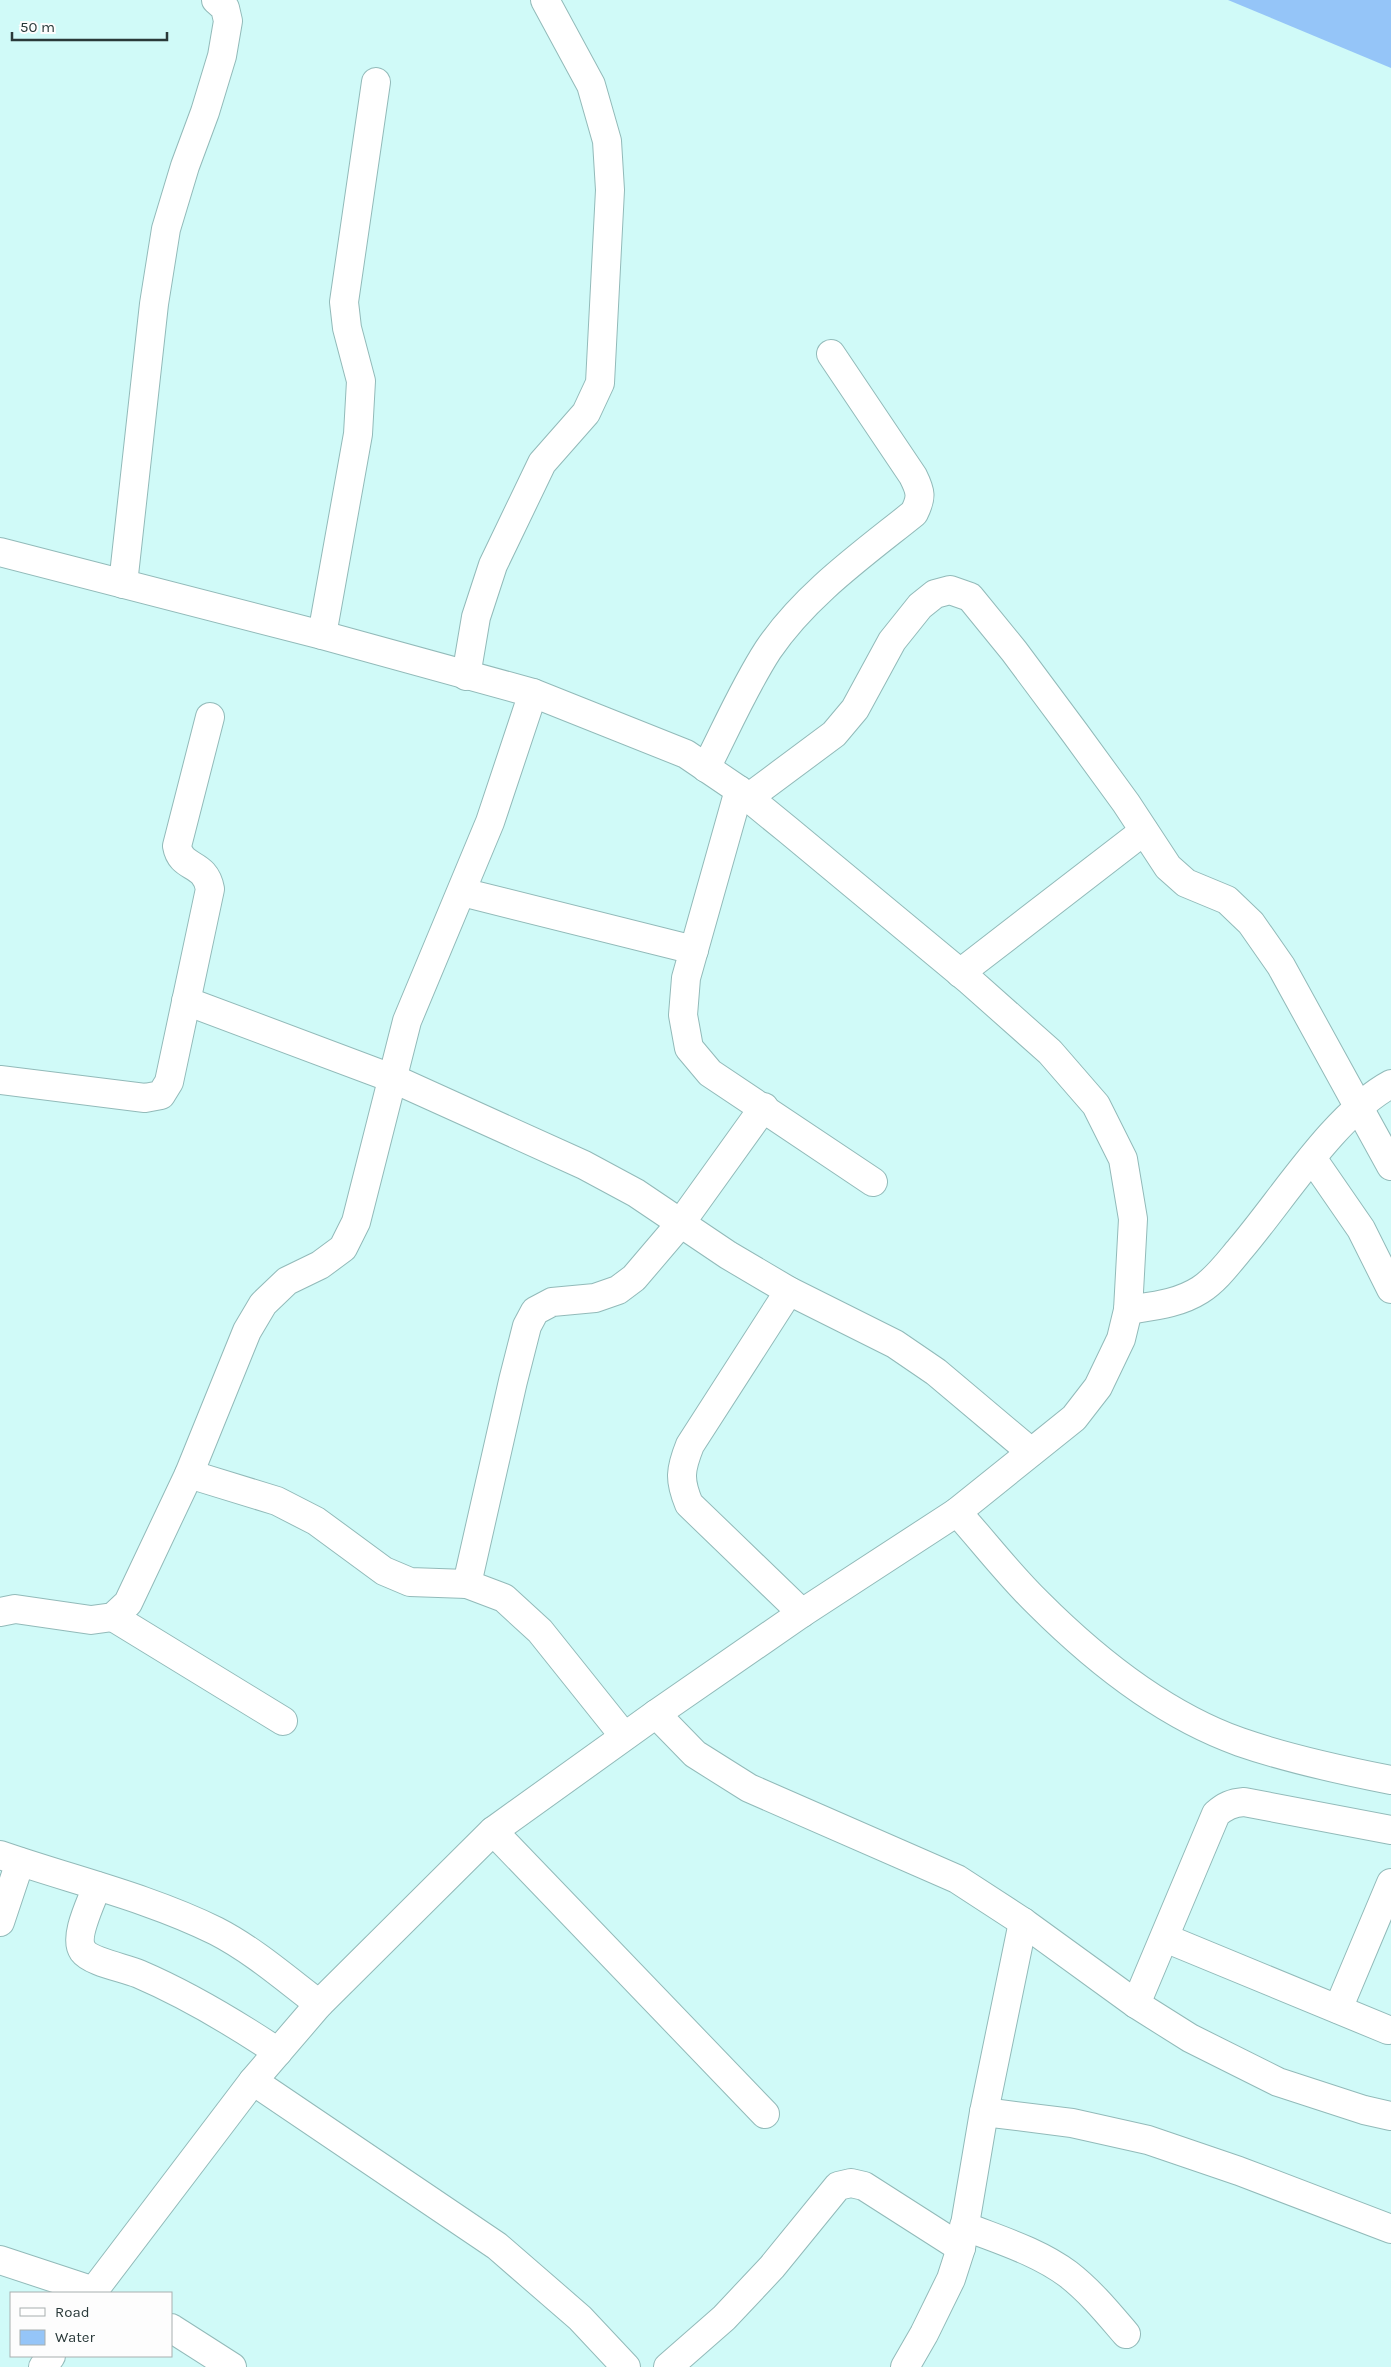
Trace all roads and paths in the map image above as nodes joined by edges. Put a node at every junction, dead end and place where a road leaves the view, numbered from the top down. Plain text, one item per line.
1 (216, 0) edge
2 (545, 0) edge
3 (376, 82) dead end
4 (831, 354) dead end
5 (0, 552) edge
6 (123, 584) junction
7 (322, 635) junction
8 (466, 676) junction
9 (533, 693) junction
10 (210, 717) dead end
11 (706, 768) junction
12 (744, 794) junction
13 (1144, 831) junction
14 (462, 892) junction
15 (694, 950) junction
16 (960, 973) junction
17 (186, 1001) junction
18 (394, 1079) junction
19 (0, 1080) edge
20 (1389, 1090) edge
21 (764, 1107) junction
22 (1357, 1107) junction
23 (1312, 1158) junction
24 (1391, 1166) edge
25 (873, 1182) dead end
26 (680, 1224) junction
27 (1391, 1289) edge
28 (790, 1291) junction
29 (1128, 1310) junction
30 (1031, 1452) junction
31 (189, 1474) junction
32 (957, 1512) junction
33 (468, 1584) junction
34 (0, 1612) edge
35 (802, 1613) junction
36 (113, 1616) junction
37 (656, 1714) junction
38 (283, 1721) dead end
39 (624, 1736) junction
40 (1391, 1780) edge
41 (1391, 1830) edge
42 (494, 1831) junction
43 (10, 1859) edge
44 (1391, 1883) edge
45 (97, 1886) junction
46 (0, 1922) edge
47 (1023, 1922) junction
48 (1165, 1938) junction
49 (319, 2004) junction
50 (1136, 2004) junction
51 (1338, 2009) junction
52 (1388, 2030) dead end
53 (278, 2052) junction
54 (253, 2081) junction
55 (984, 2112) junction
56 (765, 2114) dead end
57 (1391, 2116) edge
58 (1391, 2229) edge
59 (963, 2237) junction
60 (0, 2260) edge
61 (101, 2290) edge
62 (172, 2329) edge
63 (1126, 2334) dead end
64 (232, 2367) edge
65 (626, 2367) edge
66 (668, 2367) edge
67 (905, 2367) edge

1 - 6 street
2 - 8 street
3 - 7 street
4 - 11 street
5 - 6 street
6 - 7 street
7 - 8 street
8 - 9 street
9 - 11 street
9 - 14 street
10 - 17 street
11 - 12 street
12 - 13 street
12 - 15 street
12 - 16 street
13 - 16 street
13 - 22 street
14 - 15 street
14 - 18 street
15 - 21 street
16 - 29 street
17 - 18 street
17 - 19 street
18 - 26 street
18 - 31 street
20 - 22 street
21 - 25 street
21 - 26 street
22 - 23 street
22 - 24 street
23 - 27 street
23 - 29 street
26 - 28 street
26 - 33 street
28 - 30 street
28 - 35 street
29 - 30 street
30 - 32 street
31 - 33 street
31 - 36 street
32 - 35 street
32 - 40 street
33 - 39 street
34 - 36 street
35 - 37 street
36 - 38 street
37 - 39 street
37 - 47 street
39 - 42 street
41 - 48 street
42 - 49 street
42 - 56 street
43 - 45 street
43 - 46 street
44 - 51 street
45 - 49 street
45 - 53 street
47 - 50 street
47 - 55 street
48 - 50 street
48 - 51 street
49 - 53 street
50 - 57 street
51 - 52 street
53 - 54 street
54 - 61 street
54 - 65 street
55 - 58 street
55 - 59 street
59 - 63 street
59 - 66 street
59 - 67 street
60 - 61 street
62 - 64 street

